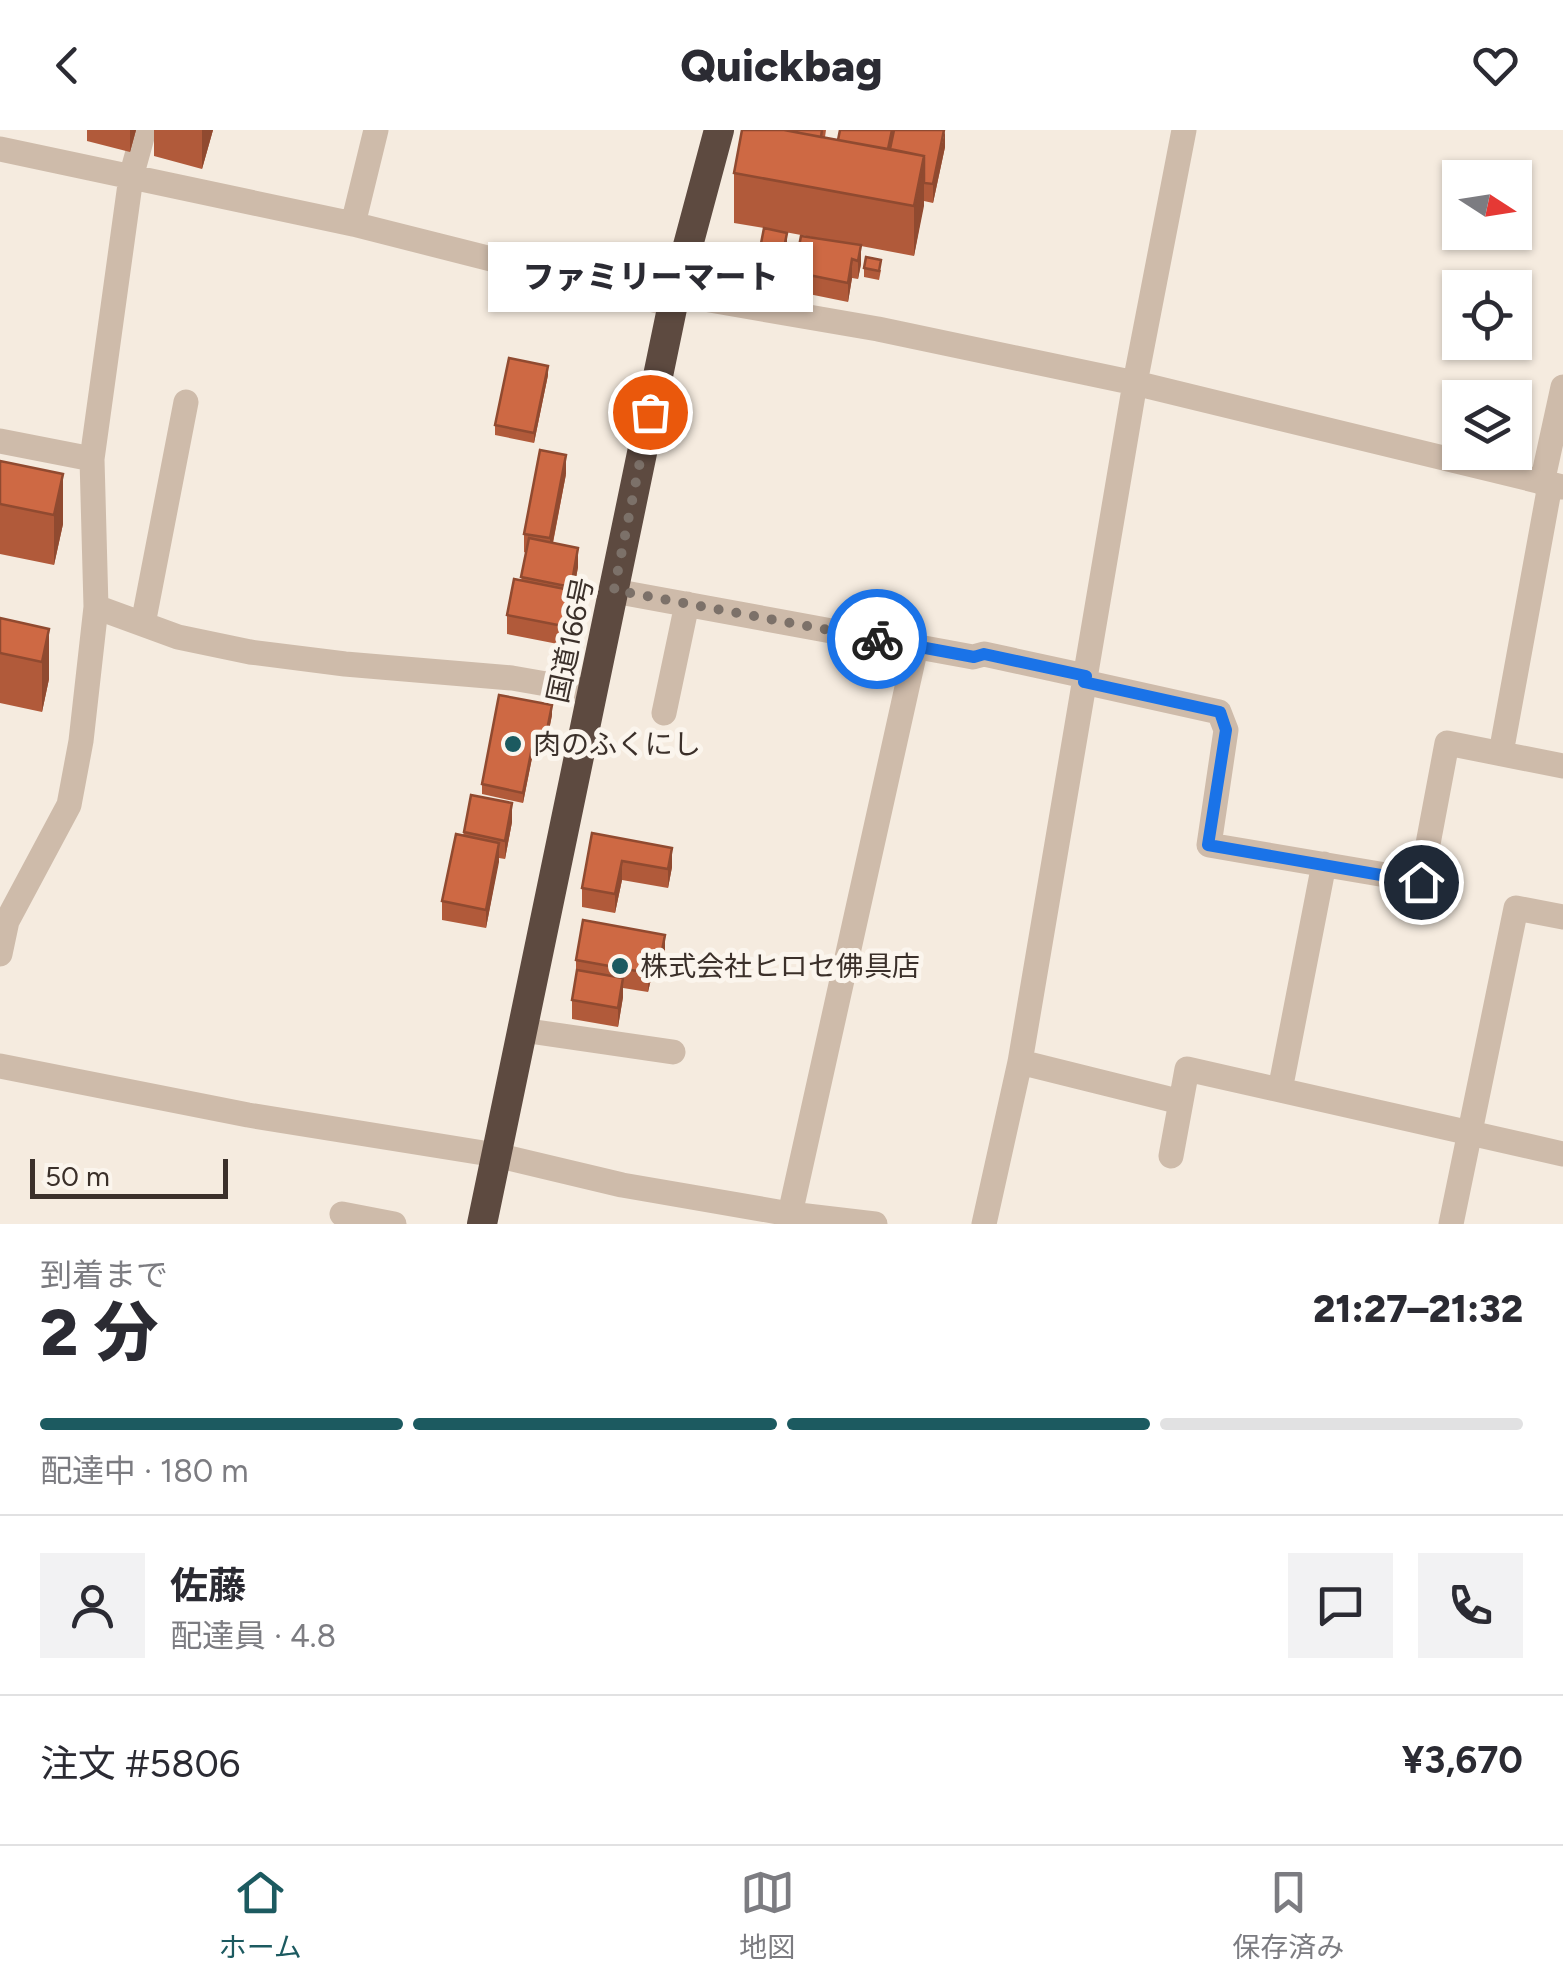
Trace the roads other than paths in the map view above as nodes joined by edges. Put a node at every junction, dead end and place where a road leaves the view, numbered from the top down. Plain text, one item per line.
1 (144, 130) edge
2 (376, 130) edge
3 (719, 130) edge
4 (1184, 130) edge
5 (0, 149) edge
6 (131, 177) junction
7 (353, 224) junction
8 (674, 300) junction
9 (1135, 383) junction
10 (1563, 387) edge
11 (186, 402) dead end
12 (0, 441) edge
13 (92, 459) junction
14 (1552, 485) edge
15 (614, 590) junction
16 (687, 604) junction
17 (96, 607) junction
18 (143, 624) junction
19 (916, 646) junction
20 (1085, 679) junction
21 (592, 692) junction
22 (664, 712) dead end
23 (1501, 754) junction
24 (1563, 766) edge
25 (1324, 864) junction
26 (1563, 916) edge
27 (0, 954) edge
28 (522, 1030) junction
29 (673, 1052) dead end
30 (1020, 1062) junction
31 (0, 1066) edge
32 (1280, 1090) junction
33 (1181, 1102) junction
34 (1470, 1133) junction
35 (1563, 1154) edge
36 (496, 1156) junction
37 (1170, 1156) dead end
38 (342, 1214) dead end
39 (790, 1214) junction
40 (394, 1224) edge
41 (482, 1224) edge
42 (875, 1224) edge
43 (984, 1224) edge
44 (1451, 1224) edge

1 - 6 street
2 - 7 street
3 - 8 highway, 国道166号
4 - 9 street
5 - 6 street
6 - 7 street
6 - 13 street
7 - 8 street
8 - 9 street
8 - 15 highway, 国道166号
9 - 14 street
9 - 20 street
10 - 14 street
11 - 18 street
12 - 13 street
13 - 17 street
14 - 23 street
15 - 16 street
15 - 21 highway, 国道166号
16 - 19 street
16 - 22 street
17 - 18 street
17 - 27 street
18 - 21 street
19 - 20 street
19 - 39 street
20 - 25 street
20 - 30 street
21 - 28 highway, 国道166号
23 - 24 street
23 - 25 street
25 - 32 street
26 - 34 street
28 - 29 street
28 - 36 highway, 国道166号
30 - 33 street
30 - 43 street
31 - 36 street
32 - 33 street
32 - 34 street
33 - 37 street
34 - 35 street
34 - 44 street
36 - 39 street
36 - 41 highway, 国道166号
38 - 40 street
39 - 42 street

